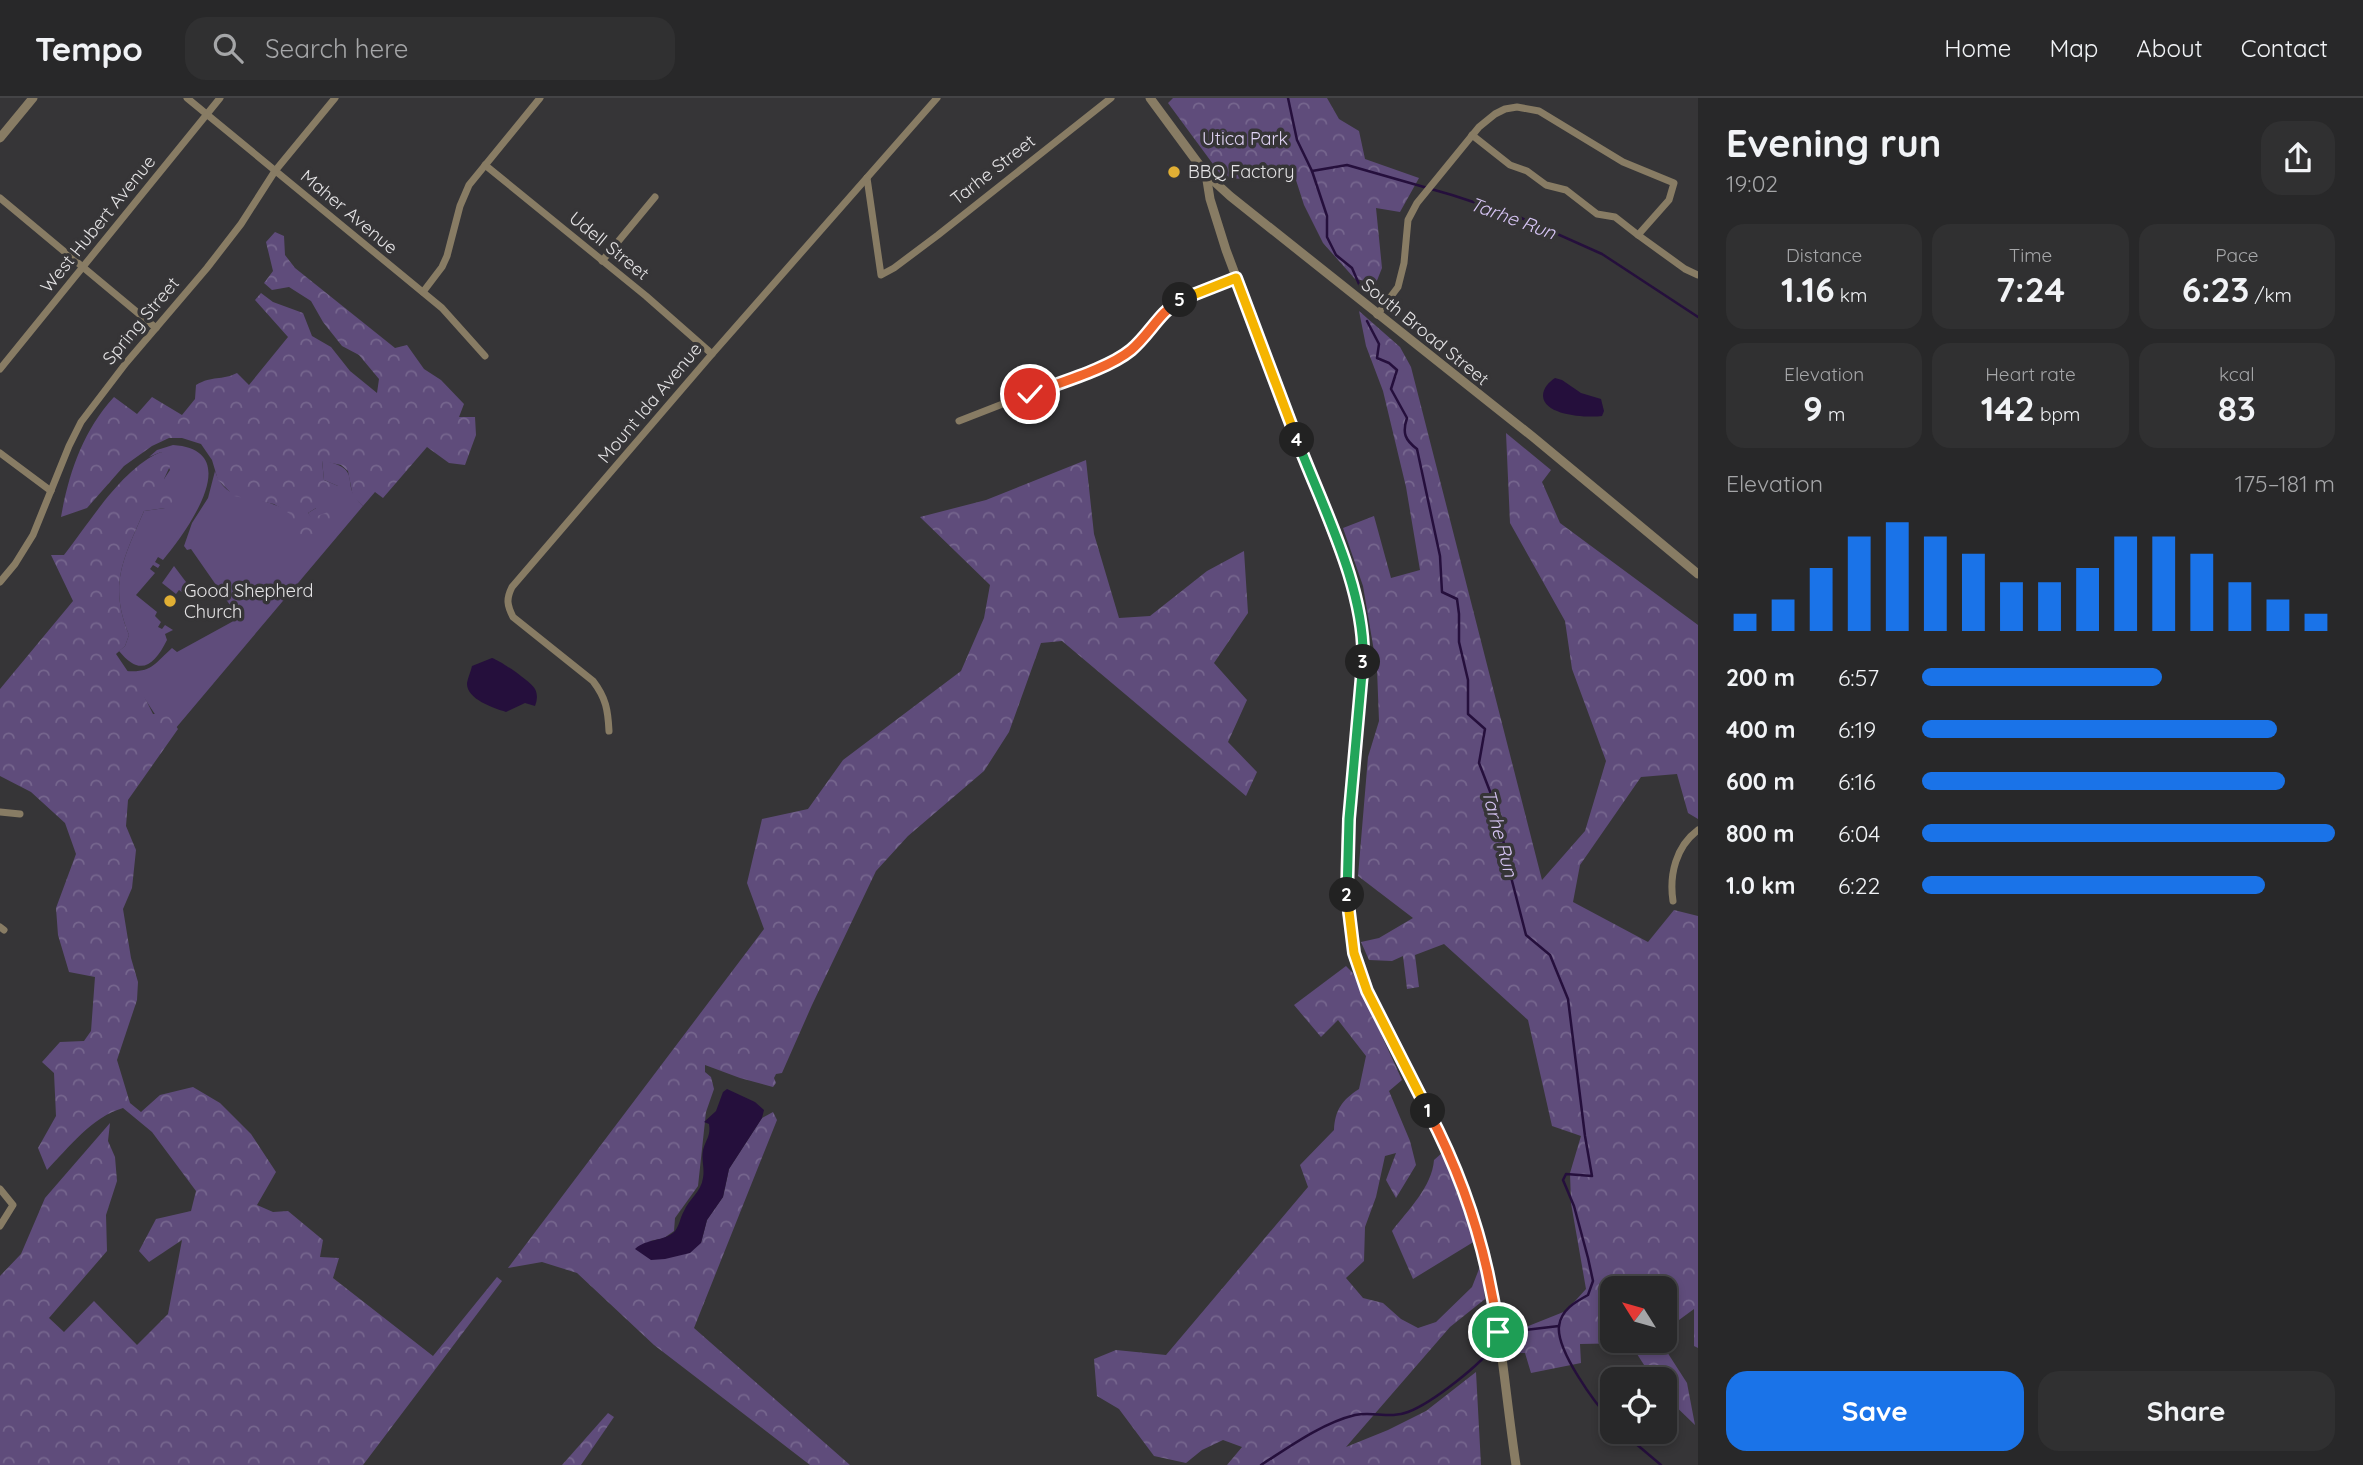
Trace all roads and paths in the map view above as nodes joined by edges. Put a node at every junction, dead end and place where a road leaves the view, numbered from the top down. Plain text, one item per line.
1 (33, 98) edge
2 (187, 98) edge
3 (220, 98) edge
4 (335, 98) edge
5 (540, 98) edge
6 (937, 98) edge
7 (1111, 98) edge
8 (1150, 98) edge
9 (207, 114) junction
10 (1472, 135) junction
11 (0, 138) edge
12 (485, 165) junction
13 (275, 171) junction
14 (1206, 174) junction
15 (867, 178) junction
16 (655, 197) dead end
17 (0, 198) edge
18 (1638, 235) junction
19 (602, 261) junction
20 (83, 266) junction
21 (1698, 275) edge
22 (1236, 278) junction
23 (423, 292) junction
24 (1377, 315) junction
25 (156, 328) junction
26 (712, 354) junction
27 (485, 356) dead end
28 (0, 369) edge
29 (959, 421) dead end
30 (0, 453) edge
31 (51, 491) junction
32 (1698, 574) edge
33 (0, 582) edge
34 (609, 731) dead end
35 (0, 812) edge
36 (20, 814) dead end
37 (1698, 830) edge
38 (1673, 901) dead end
39 (0, 1189) edge
40 (0, 1226) edge
41 (1516, 1465) edge

1 - 11 street
2 - 9 street, Maher Avenue
3 - 9 street, West Hubert Avenue
4 - 13 street, Spring Street
5 - 12 street
6 - 15 street, Mount Ida Avenue
7 - 15 street, Tarhe Street
8 - 14 street, South Broad Street
9 - 13 street, Maher Avenue
9 - 20 street, West Hubert Avenue
10 - 18 street
10 - 18 street
10 - 24 street
12 - 19 street, Udell Street
12 - 23 street
13 - 23 street, Maher Avenue
13 - 25 street, Spring Street
14 - 22 street
14 - 24 street, South Broad Street
15 - 26 street, Mount Ida Avenue
16 - 19 street
17 - 20 street
18 - 21 street
19 - 26 street, Udell Street
20 - 25 street
20 - 28 street, West Hubert Avenue
22 - 29 street
22 - 41 street
23 - 27 street, Maher Avenue
24 - 32 street, South Broad Street
25 - 31 street, Spring Street
26 - 34 street, Mount Ida Avenue
30 - 31 street
31 - 33 street, Spring Street
35 - 36 street
37 - 38 street
39 - 40 street

